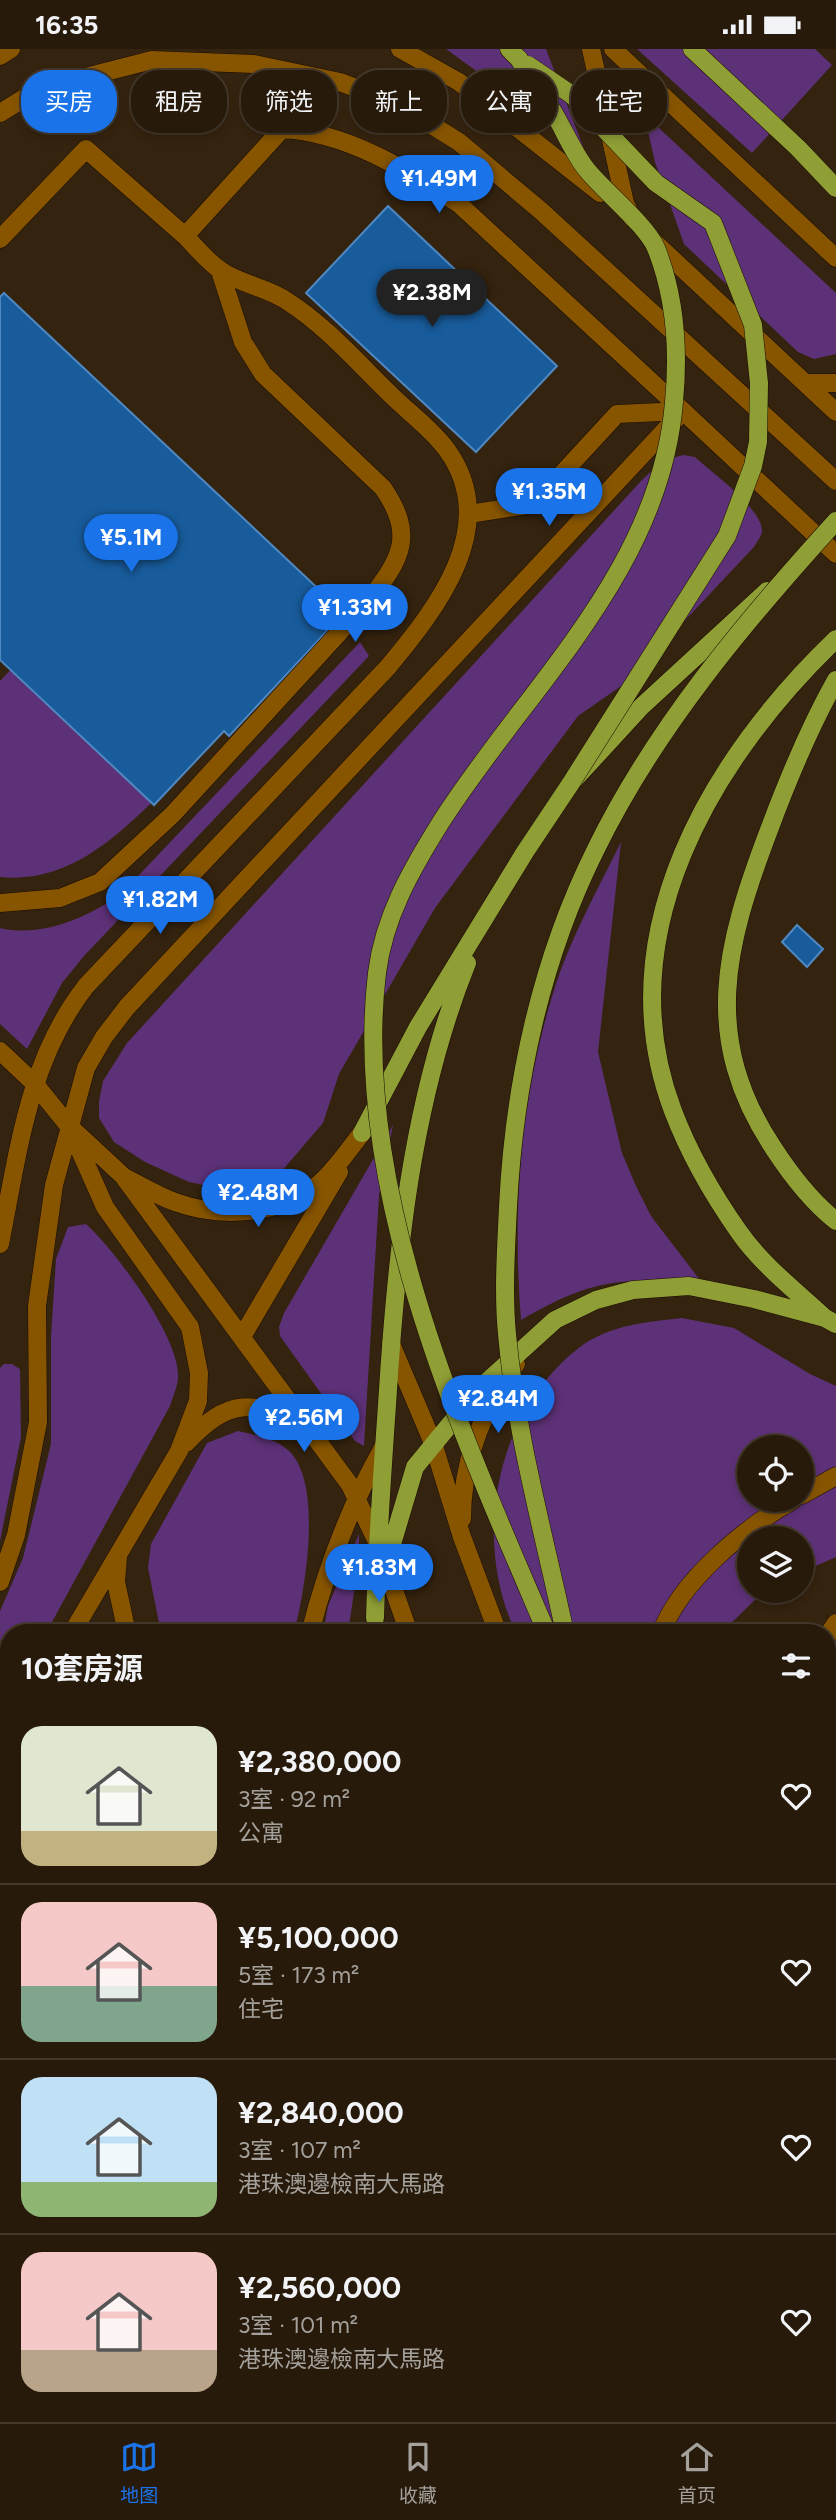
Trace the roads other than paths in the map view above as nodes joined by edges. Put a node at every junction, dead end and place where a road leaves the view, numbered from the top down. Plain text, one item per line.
1 (11, 49) edge
2 (400, 49) edge
3 (590, 49) edge
4 (613, 49) edge
5 (692, 49) edge
6 (514, 54) edge
7 (0, 55) edge
8 (0, 113) edge
9 (836, 188) edge
10 (634, 224) junction
11 (185, 236) junction
12 (0, 239) edge
13 (836, 258) edge
14 (220, 271) junction
15 (805, 383) junction
16 (836, 383) edge
17 (683, 411) junction
18 (836, 412) edge
19 (836, 481) edge
20 (469, 514) junction
21 (836, 521) edge
22 (836, 554) edge
23 (798, 563) junction
24 (836, 639) edge
25 (836, 680) edge
26 (571, 783) junction
27 (0, 903) edge
28 (487, 915) junction
29 (0, 1051) edge
30 (34, 1083) junction
31 (68, 1125) junction
32 (362, 1133) junction
33 (123, 1176) junction
34 (835, 1221) edge
35 (0, 1244) edge
36 (831, 1321) edge
37 (243, 1335) junction
38 (537, 1335) junction
39 (391, 1344) junction
40 (308, 1427) junction
41 (433, 1443) junction
42 (384, 1446) junction
43 (179, 1451) junction
44 (836, 1476) edge
45 (814, 1488) edge
46 (356, 1496) junction
47 (772, 1512) edge
48 (462, 1537) junction
49 (377, 1542) junction
50 (118, 1553) junction
51 (385, 1562) junction
52 (0, 1582) edge
53 (77, 1624) edge
54 (125, 1624) edge
55 (313, 1624) edge
56 (373, 1624) edge
57 (373, 1624) edge
58 (406, 1624) edge
59 (495, 1624) edge
60 (543, 1624) edge
61 (563, 1624) edge
62 (667, 1624) edge

1 - 7 street
2 - 10 street
3 - 10 street
4 - 13 street
5 - 9 main road
6 - 26 main road, bridge
6 - 60 main road, bridge
8 - 19 street
10 - 15 street
11 - 12 street
11 - 14 street
11 - 17 street
14 - 20 street
14 - 27 street
15 - 16 street
15 - 18 street
17 - 20 street
17 - 22 street
17 - 31 street
20 - 30 street
21 - 23 main road, bridge
23 - 26 main road, bridge
23 - 61 main road, bridge
24 - 36 main road
25 - 34 main road
26 - 28 main road
28 - 32 main road, bridge
28 - 39 main road, bridge
29 - 30 street
30 - 31 street
30 - 35 street
31 - 33 street
31 - 43 street
31 - 52 street
32 - 33 street
32 - 37 street
33 - 37 street
36 - 38 main road
37 - 40 street
38 - 41 main road
38 - 48 street
39 - 41 street
39 - 42 main road
40 - 43 street
40 - 46 street
41 - 48 street
41 - 51 main road
42 - 46 street
42 - 49 main road
43 - 50 street
44 - 45 street
46 - 49 street
46 - 55 street
47 - 62 street
48 - 59 street
49 - 51 street
49 - 57 main road
50 - 53 street
50 - 54 street
51 - 56 main road
51 - 58 street

